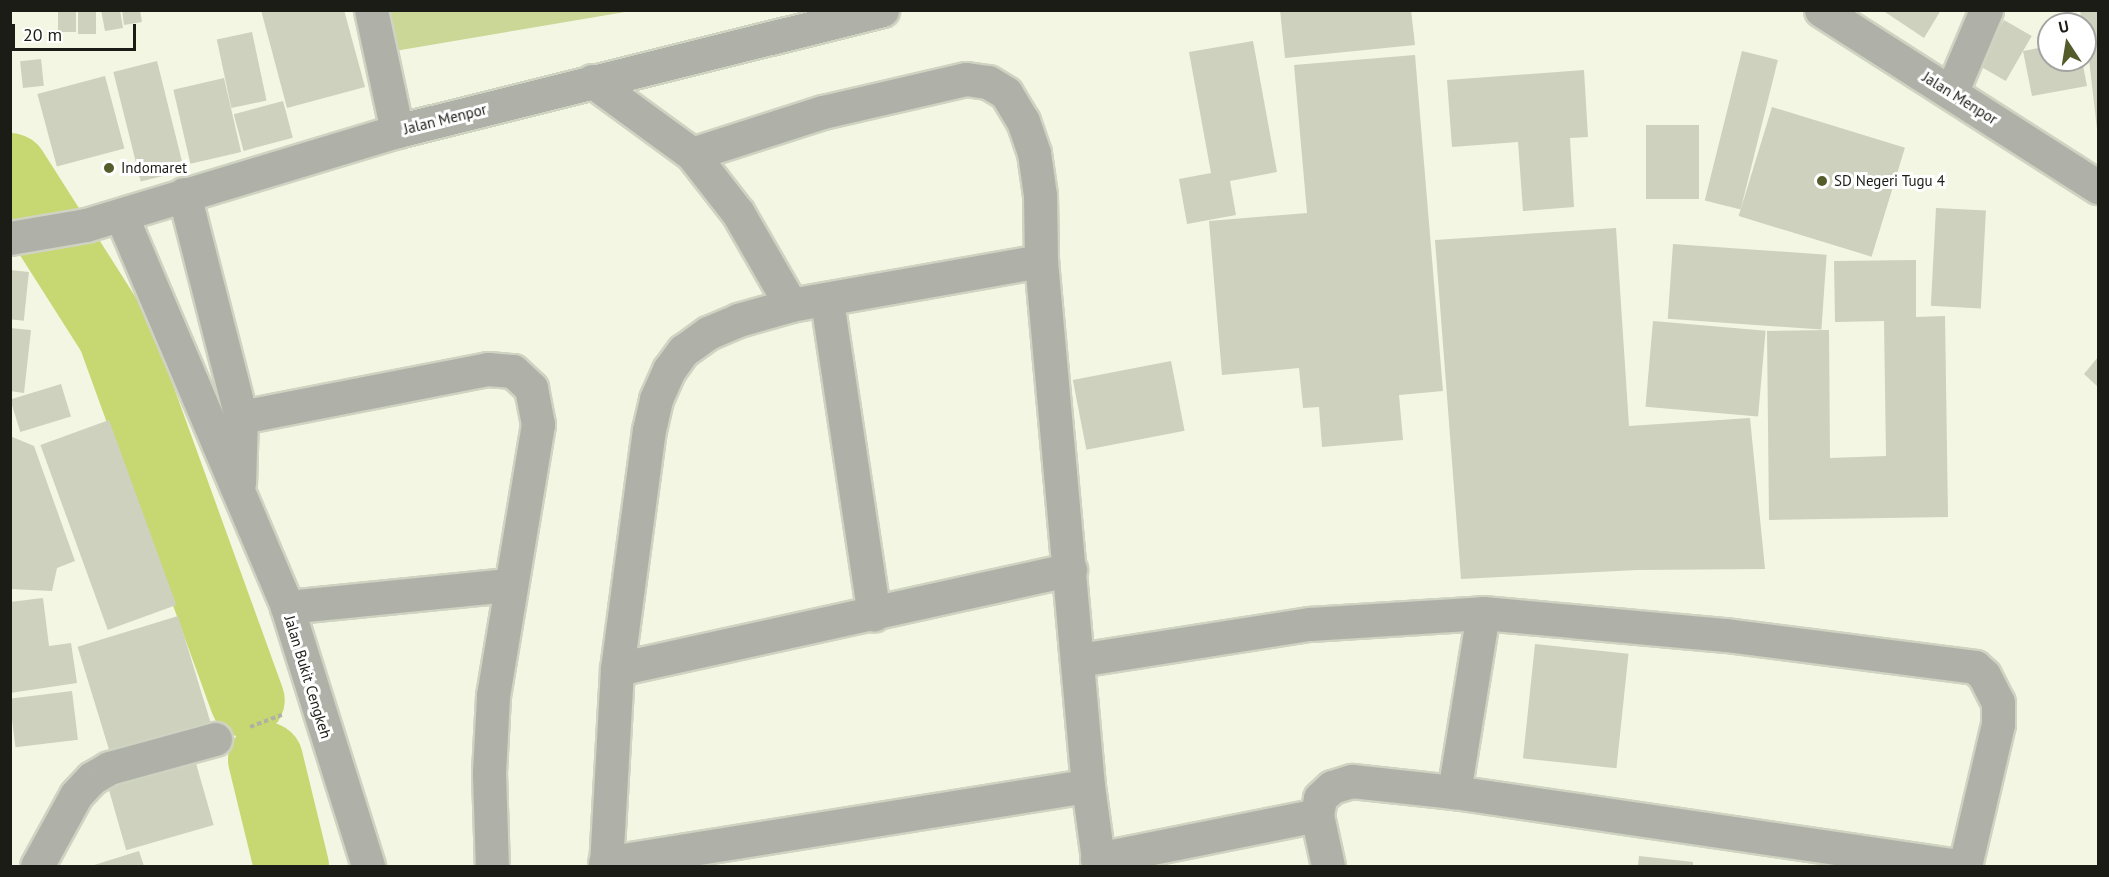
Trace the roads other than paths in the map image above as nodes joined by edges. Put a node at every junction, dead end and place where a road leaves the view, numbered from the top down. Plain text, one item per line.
1 (371, 10) edge
2 (882, 10) edge
3 (1821, 10) edge
4 (1986, 10) edge
5 (592, 81) junction
6 (1951, 93) junction
7 (397, 131) junction
8 (692, 154) junction
9 (2098, 187) edge
10 (184, 195) junction
11 (121, 215) junction
12 (11, 238) edge
13 (1041, 261) junction
14 (826, 301) junction
15 (791, 305) junction
16 (241, 417) junction
17 (238, 491) junction
18 (1070, 569) junction
19 (509, 585) junction
20 (287, 607) junction
21 (1483, 613) junction
22 (874, 614) junction
23 (1079, 660) junction
24 (616, 669) junction
25 (215, 740) dead end
26 (1088, 786) junction
27 (1454, 792) junction
28 (1317, 815) junction
29 (1098, 863) edge
30 (605, 865) edge
31 (38, 867) edge
32 (368, 867) edge
33 (492, 867) edge
34 (1328, 867) edge
35 (1959, 867) edge
36 (1965, 867) edge

1 - 7 street
2 - 5 street, Jalan Menpor
3 - 6 street, Jalan Menpor
4 - 6 street
5 - 7 street, Jalan Menpor
5 - 8 street
6 - 9 street, Jalan Menpor
7 - 10 street, Jalan Menpor
8 - 13 street
8 - 15 street
10 - 11 street, Jalan Menpor
10 - 16 street, Jalan Bukit Cengkeh
11 - 12 street, Jalan Menpor
11 - 17 street, Jalan Bukit Cengkeh
13 - 14 street
13 - 18 street
14 - 15 street
14 - 22 street
15 - 24 street
16 - 17 street, Jalan Bukit Cengkeh
16 - 19 street
17 - 20 street, Jalan Bukit Cengkeh
18 - 22 street
18 - 23 street
19 - 20 street
19 - 33 street
20 - 32 street, Jalan Bukit Cengkeh
21 - 23 street
21 - 27 street
21 - 36 street
22 - 24 street
23 - 26 street
24 - 30 street
25 - 31 street
26 - 29 street
26 - 30 street
27 - 28 street
27 - 35 street
28 - 29 street
28 - 34 street

